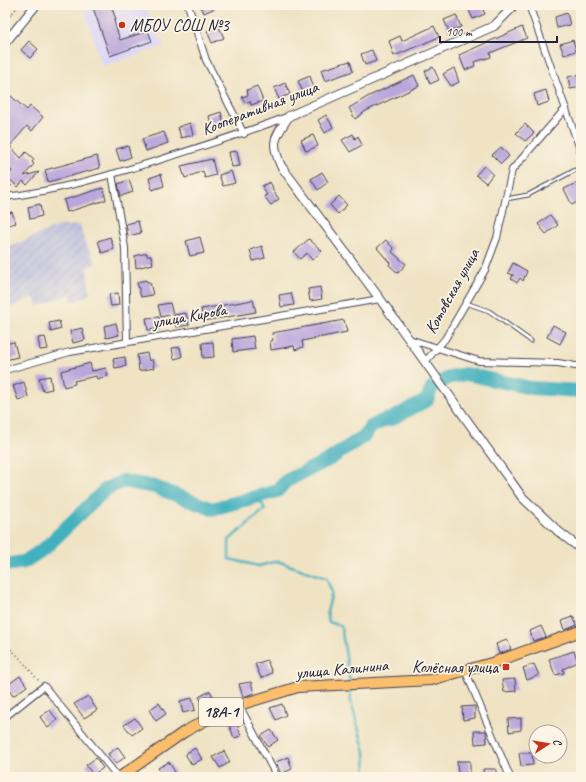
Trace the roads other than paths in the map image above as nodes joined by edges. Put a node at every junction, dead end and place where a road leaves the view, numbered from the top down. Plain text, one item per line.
1 (36, 5) edge
2 (188, 5) edge
3 (529, 5) edge
4 (512, 7) edge
5 (5, 43) edge
6 (566, 108) junction
7 (289, 116) junction
8 (244, 134) junction
9 (581, 152) edge
10 (581, 167) edge
11 (112, 174) junction
12 (5, 197) edge
13 (506, 199) junction
14 (380, 299) junction
15 (465, 303) junction
16 (409, 339) junction
17 (531, 341) dead end
18 (127, 342) junction
19 (437, 348) junction
20 (426, 363) junction
21 (581, 367) edge
22 (5, 370) edge
23 (581, 549) edge
24 (581, 631) edge
25 (464, 670) junction
26 (239, 705) junction
27 (5, 717) edge
28 (119, 777) edge
29 (276, 777) edge
30 (510, 777) edge

1 - 5 street
2 - 8 street
3 - 6 street
4 - 7 street, Кооперативная улица
6 - 9 street
6 - 13 street, Котовская улица
7 - 8 street, Кооперативная улица
7 - 14 street
8 - 11 street, Кооперативная улица
10 - 13 lane
11 - 12 street, Кооперативная улица
11 - 18 street
13 - 15 street, Котовская улица
14 - 16 street
14 - 18 street, улица Кирова
15 - 17 lane
15 - 19 street, Котовская улица
16 - 19 street
16 - 20 street
18 - 22 street, улица Кирова
19 - 20 street, Котовская улица
19 - 21 street
20 - 23 street
24 - 25 main road, улица Калинина / 18А-1
25 - 26 main road, улица Калинина / 18А-1
25 - 30 street
26 - 28 main road, улица Калинина / 18А-1
26 - 29 street
27 - 28 street

